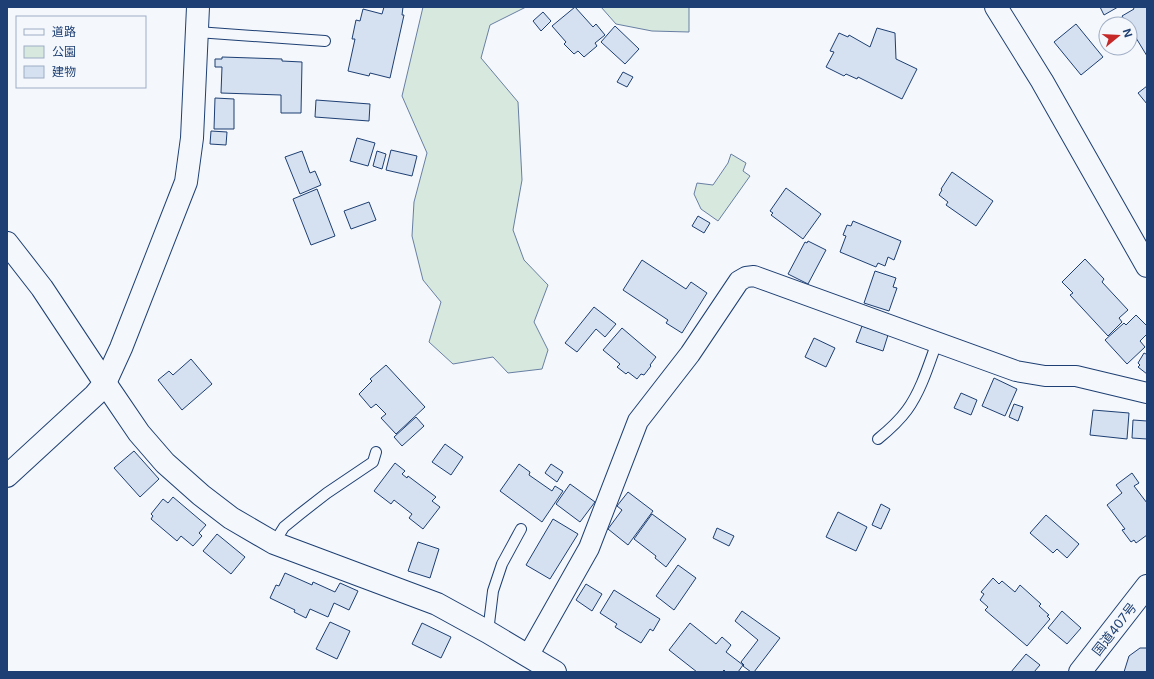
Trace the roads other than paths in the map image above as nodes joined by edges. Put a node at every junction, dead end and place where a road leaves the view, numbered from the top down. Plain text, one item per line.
1 (198, 7) edge
2 (996, 7) edge
3 (197, 32) junction
4 (325, 41) dead end
5 (7, 243) edge
6 (1147, 266) edge
7 (937, 342) junction
8 (105, 383) junction
9 (1147, 393) edge
10 (878, 439) dead end
11 (376, 452) dead end
12 (7, 476) edge
13 (521, 529) dead end
14 (274, 543) junction
15 (1147, 586) edge
16 (488, 632) junction
17 (528, 656) junction
18 (1081, 671) edge
19 (555, 672) edge

1 - 3 main road
2 - 6 main road
3 - 4 lane
3 - 8 main road
5 - 8 main road
7 - 9 street
7 - 10 lane
7 - 17 street
8 - 12 main road
8 - 14 main road
11 - 14 lane
13 - 16 lane
14 - 16 main road
15 - 18 main road, 国道407号
16 - 17 main road
17 - 19 main road

